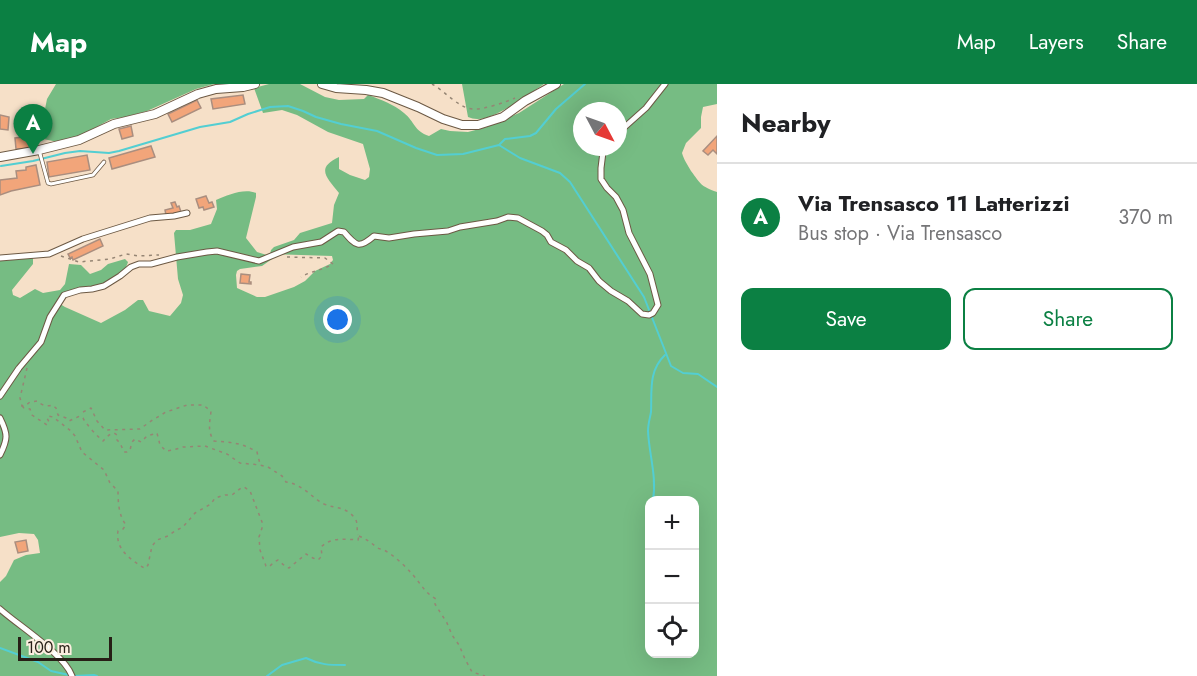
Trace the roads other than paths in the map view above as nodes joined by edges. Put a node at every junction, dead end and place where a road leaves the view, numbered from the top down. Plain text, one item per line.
1 (255, 84) edge
2 (322, 84) edge
3 (556, 84) edge
4 (665, 84) edge
5 (627, 125) edge
6 (40, 152) junction
7 (602, 156) edge
8 (0, 157) edge
9 (104, 162) dead end
10 (187, 213) dead end
11 (0, 258) edge
12 (0, 396) edge
13 (0, 418) edge
14 (0, 455) edge
15 (0, 609) edge
16 (71, 674) edge

1 - 6 main road
2 - 3 main road
4 - 5 street
6 - 8 main road
6 - 9 lane
7 - 12 street
10 - 11 street
13 - 14 street
15 - 16 street

